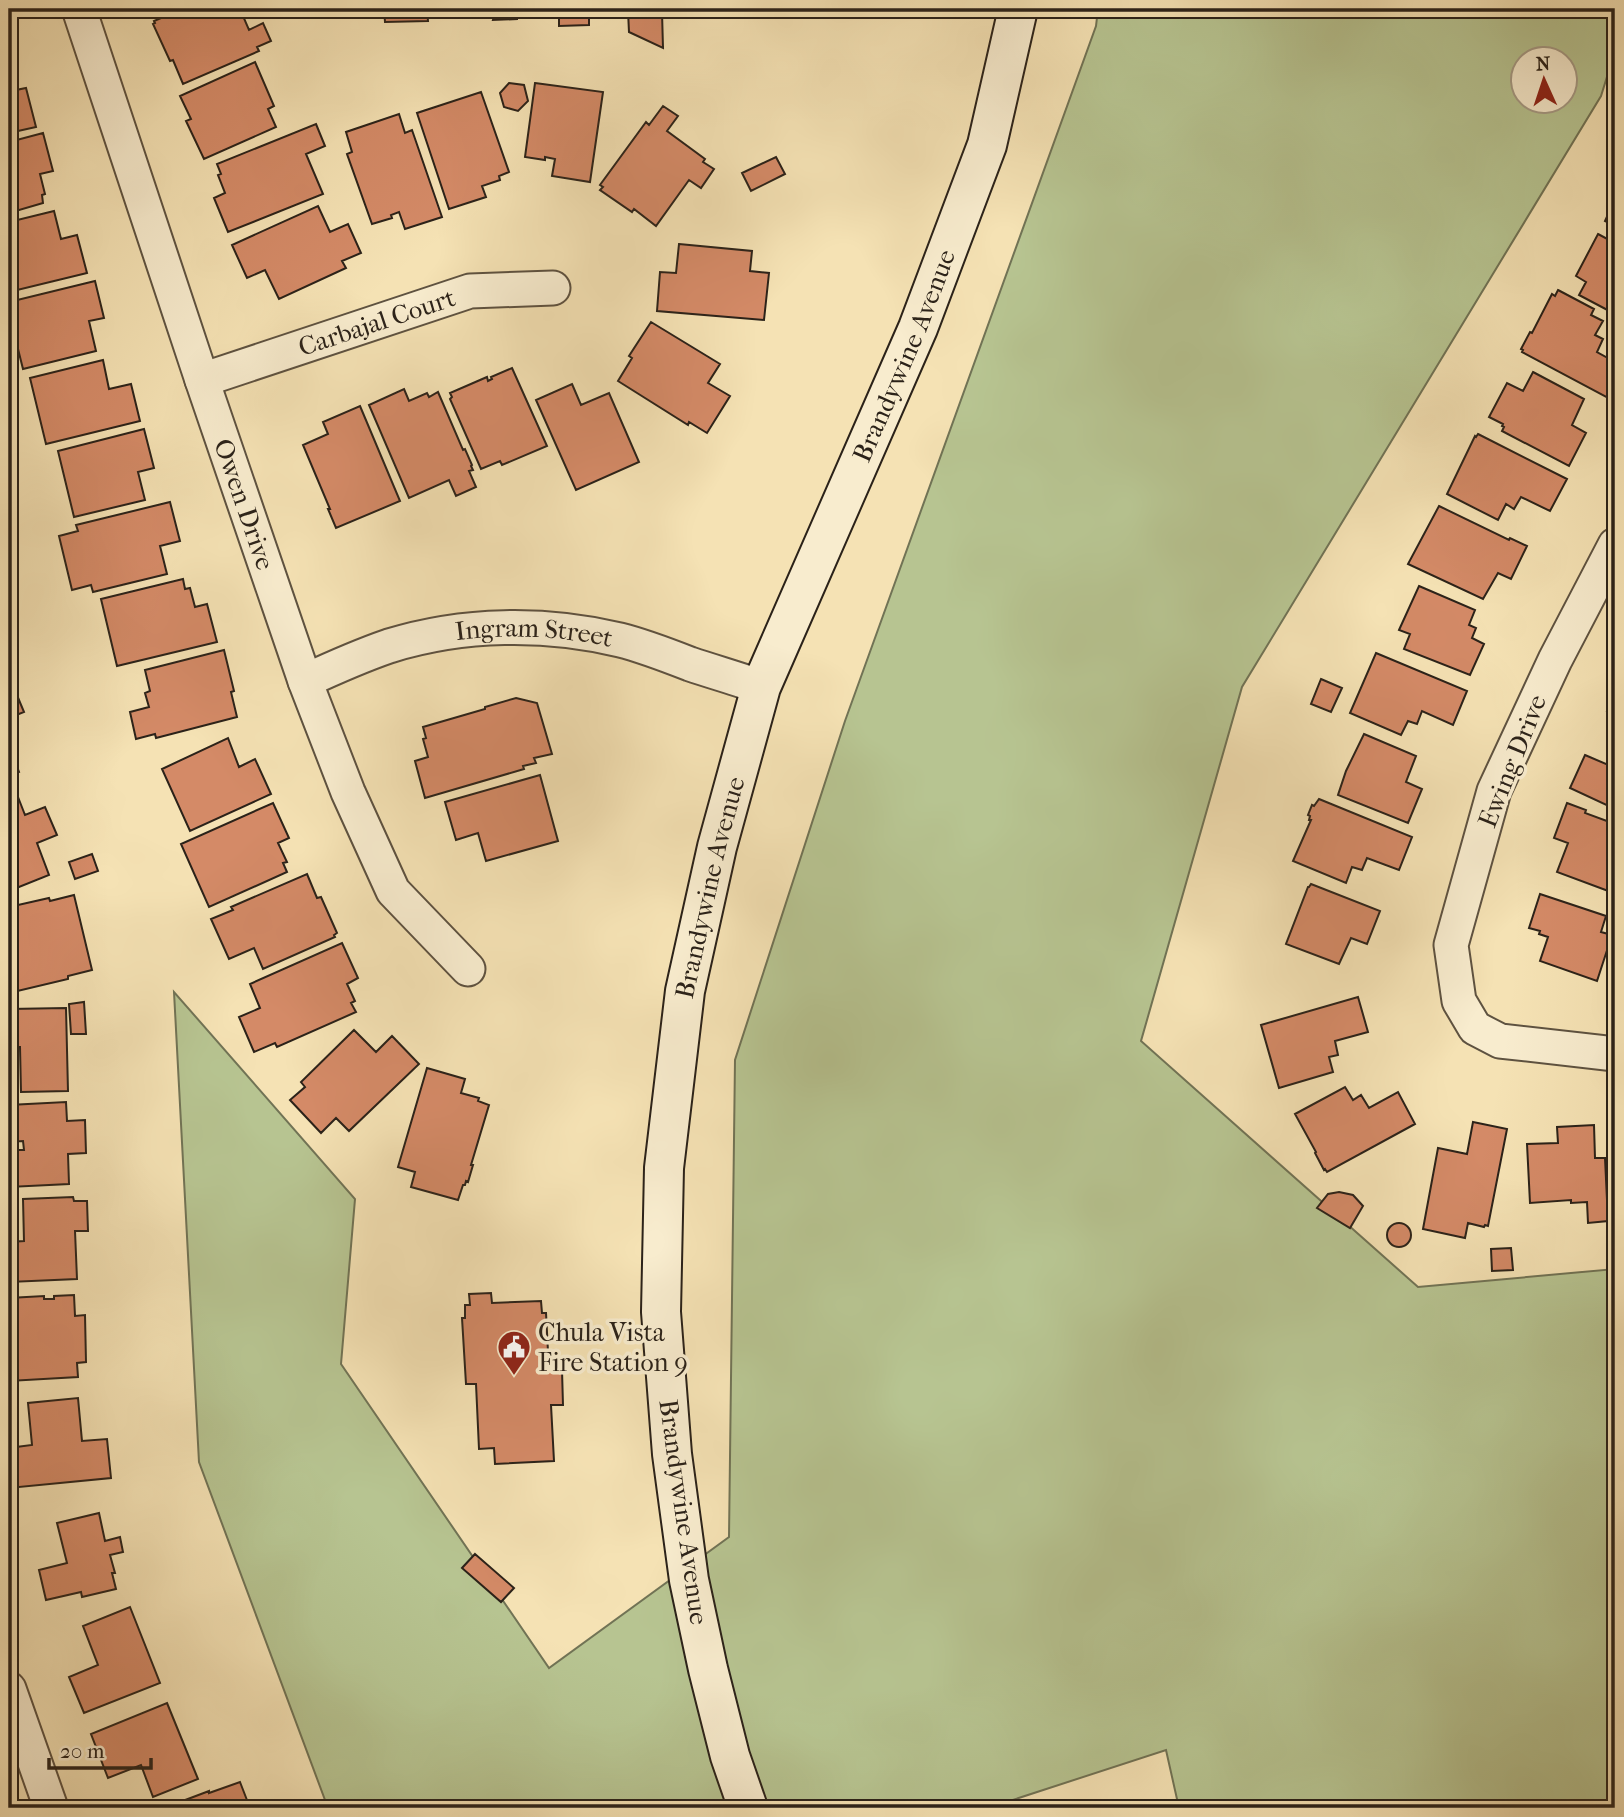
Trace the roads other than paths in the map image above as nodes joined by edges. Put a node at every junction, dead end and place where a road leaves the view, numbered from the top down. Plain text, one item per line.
1 (79, 9) edge
2 (1018, 9) edge
3 (553, 288) dead end
4 (202, 380) junction
5 (1615, 545) edge
6 (305, 681) junction
7 (761, 687) junction
8 (468, 969) dead end
9 (1615, 1054) edge
10 (9, 1689) edge
11 (51, 1808) edge
12 (748, 1808) edge

1 - 4 street, Owen Drive
2 - 7 street, Brandywine Avenue
3 - 4 street, Carbajal Court
4 - 6 street, Owen Drive
5 - 9 street, Ewing Drive
6 - 7 street, Ingram Street
6 - 8 street, Owen Drive
7 - 12 street, Brandywine Avenue
10 - 11 street

